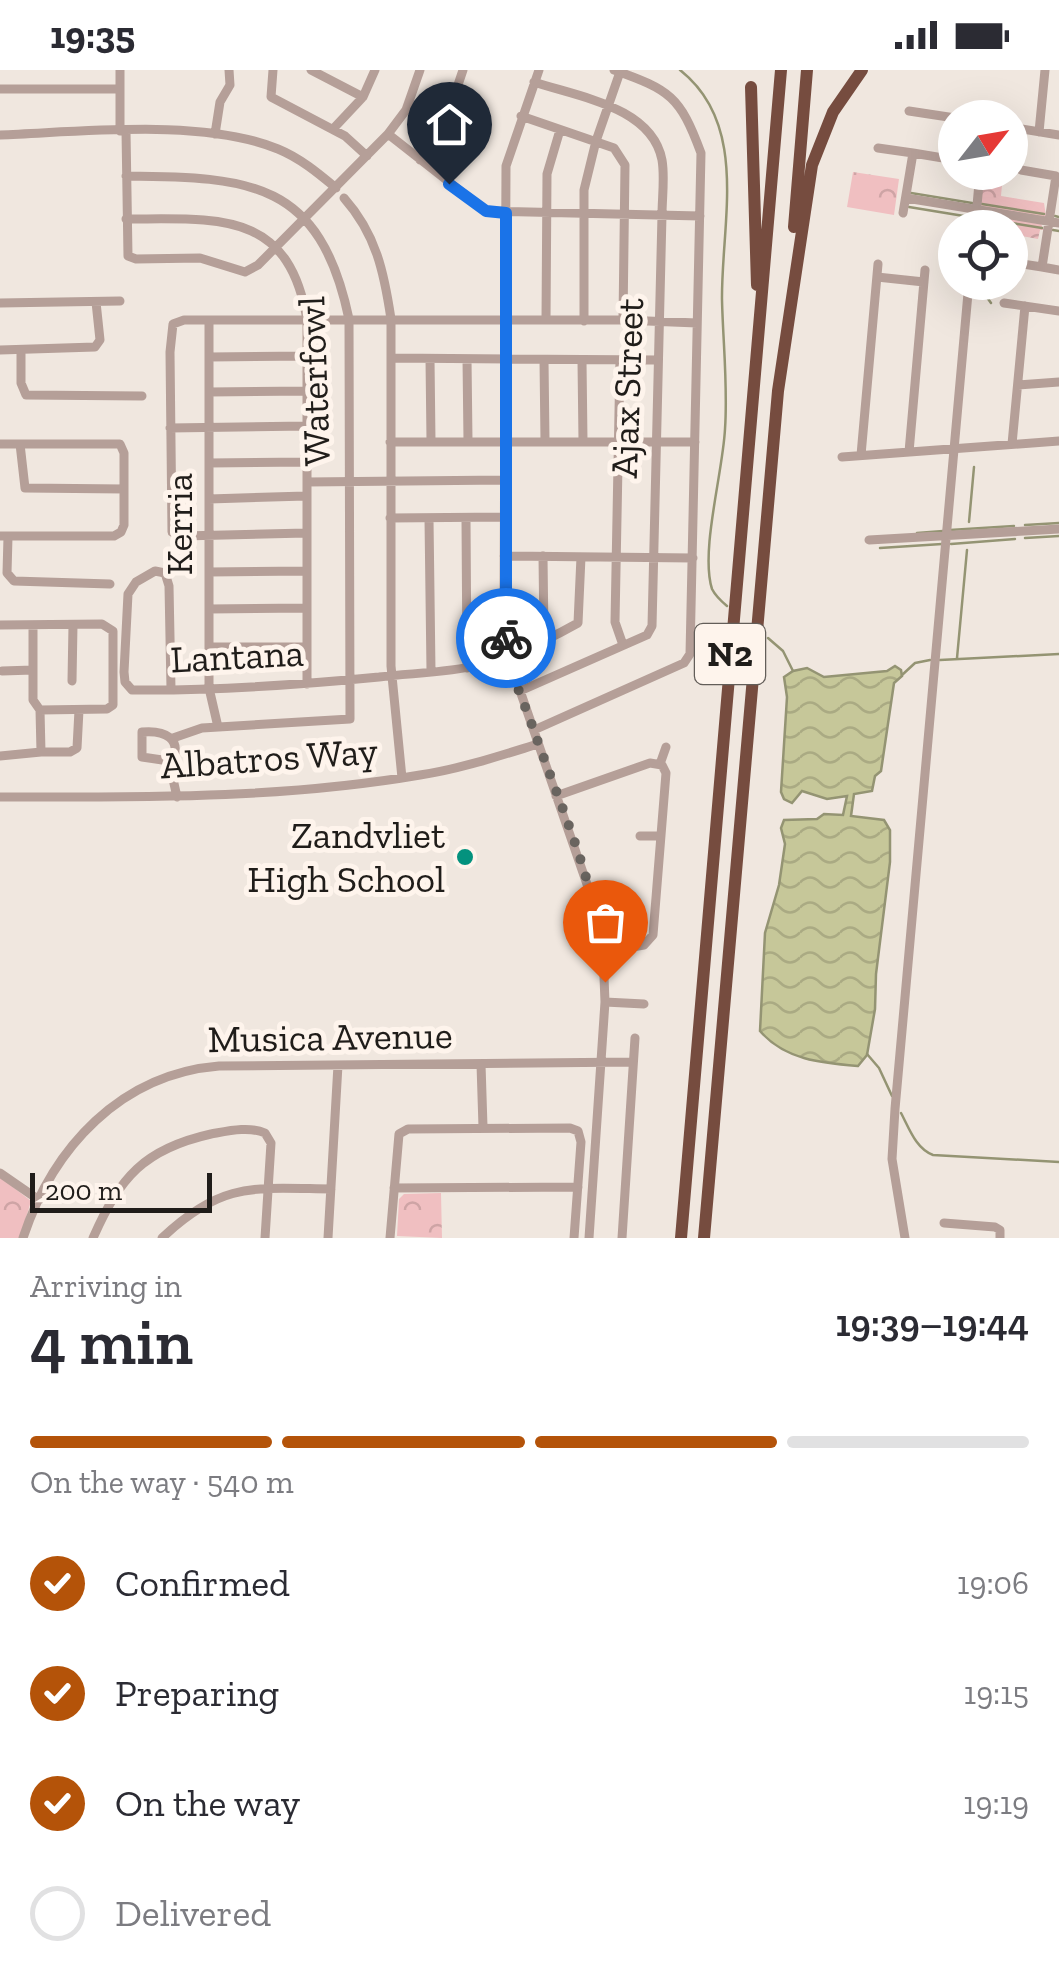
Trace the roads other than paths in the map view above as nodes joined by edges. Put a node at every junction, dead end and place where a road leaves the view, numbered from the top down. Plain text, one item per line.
1 (120, 70) edge
2 (229, 70) edge
3 (273, 70) edge
4 (310, 70) edge
5 (374, 70) edge
6 (420, 70) edge
7 (464, 70) edge
8 (538, 70) edge
9 (781, 70) edge
10 (807, 70) edge
11 (862, 70) edge
12 (1045, 70) edge
13 (617, 71) edge
14 (534, 82) junction
15 (752, 87) dead end
16 (0, 89) edge
17 (120, 89) junction
18 (363, 97) junction
19 (608, 107) junction
20 (909, 111) dead end
21 (938, 115) edge
22 (521, 116) junction
23 (332, 130) junction
24 (560, 130) junction
25 (1028, 130) edge
26 (123, 131) junction
27 (1039, 132) junction
28 (215, 134) junction
29 (388, 134) junction
30 (0, 135) edge
31 (1059, 135) edge
32 (596, 140) junction
33 (878, 148) dead end
34 (913, 153) junction
35 (367, 156) junction
36 (938, 157) edge
37 (420, 160) junction
38 (1028, 171) edge
39 (126, 176) junction
40 (1058, 176) edge
41 (336, 188) junction
42 (978, 190) edge
43 (344, 198) dead end
44 (906, 198) junction
45 (976, 210) joint
46 (506, 213) junction
47 (546, 213) junction
48 (903, 213) dead end
49 (584, 214) junction
50 (626, 214) junction
51 (662, 215) junction
52 (700, 216) junction
53 (1028, 218) edge
54 (126, 219) junction
55 (306, 219) junction
56 (1054, 222) edge
57 (277, 247) junction
58 (878, 264) dead end
59 (1028, 265) edge
60 (1042, 267) junction
61 (925, 270) dead end
62 (1059, 270) edge
63 (877, 277) junction
64 (924, 282) junction
65 (967, 300) edge
66 (120, 301) dead end
67 (96, 302) junction
68 (0, 303) edge
69 (1004, 303) dead end
70 (1025, 306) junction
71 (1059, 312) edge
72 (391, 319) junction
73 (208, 320) junction
74 (307, 320) junction
75 (349, 320) junction
76 (546, 320) junction
77 (623, 320) junction
78 (505, 321) junction
79 (584, 321) junction
80 (659, 321) junction
81 (698, 323) junction
82 (759, 333) junction
83 (0, 350) edge
84 (21, 350) junction
85 (209, 356) junction
86 (307, 356) junction
87 (390, 358) junction
88 (505, 358) junction
89 (430, 359) junction
90 (467, 359) junction
91 (544, 360) junction
92 (582, 360) junction
93 (620, 360) junction
94 (658, 360) junction
95 (782, 370) junction
96 (1059, 382) edge
97 (1018, 384) junction
98 (308, 391) junction
99 (209, 392) junction
100 (142, 396) dead end
101 (307, 426) junction
102 (170, 428) junction
103 (209, 428) junction
104 (431, 441) junction
105 (468, 441) junction
106 (546, 441) junction
107 (583, 441) junction
108 (1059, 441) edge
109 (390, 442) junction
110 (505, 442) junction
111 (618, 442) junction
112 (656, 442) junction
113 (695, 442) junction
114 (0, 444) edge
115 (20, 444) junction
116 (1012, 444) junction
117 (954, 448) junction
118 (909, 452) junction
119 (861, 455) junction
120 (842, 457) dead end
121 (209, 462) junction
122 (307, 462) junction
123 (348, 480) junction
124 (390, 480) junction
125 (506, 480) junction
126 (306, 482) junction
127 (124, 488) junction
128 (306, 496) junction
129 (209, 499) junction
130 (505, 517) junction
131 (390, 518) junction
132 (430, 519) junction
133 (466, 520) junction
134 (1059, 529) edge
135 (306, 533) junction
136 (209, 535) junction
137 (948, 535) junction
138 (4, 536) edge
139 (869, 540) dead end
140 (504, 556) junction
141 (544, 556) junction
142 (582, 556) junction
143 (617, 558) junction
144 (653, 558) junction
145 (692, 558) junction
146 (209, 572) junction
147 (306, 572) junction
148 (5, 579) edge
149 (110, 584) dead end
150 (306, 608) junction
151 (209, 610) junction
152 (0, 624) edge
153 (33, 625) junction
154 (73, 625) junction
155 (544, 639) junction
156 (623, 645) junction
157 (209, 647) junction
158 (306, 647) junction
159 (508, 656) junction
160 (467, 668) junction
161 (33, 670) junction
162 (2, 671) edge
163 (432, 672) junction
164 (392, 675) junction
165 (348, 680) junction
166 (72, 681) dead end
167 (307, 684) junction
168 (209, 688) junction
169 (171, 689) junction
170 (520, 692) junction
171 (40, 710) junction
172 (78, 710) junction
173 (218, 727) junction
174 (534, 730) junction
175 (173, 738) junction
176 (538, 744) junction
177 (666, 747) dead end
178 (41, 752) junction
179 (0, 756) edge
180 (610, 763) dead end
181 (170, 764) junction
182 (660, 764) junction
183 (614, 776) junction
184 (402, 778) junction
185 (177, 796) junction
186 (556, 796) junction
187 (0, 797) edge
188 (640, 836) dead end
189 (661, 836) junction
190 (603, 952) junction
191 (605, 1002) junction
192 (644, 1004) dead end
193 (635, 1038) dead end
194 (634, 1062) junction
195 (600, 1063) junction
196 (482, 1064) junction
197 (338, 1065) junction
198 (483, 1127) junction
199 (0, 1172) edge
200 (578, 1187) junction
201 (268, 1188) junction
202 (394, 1188) junction
203 (331, 1189) junction
204 (39, 1200) junction
205 (576, 1215) junction
206 (591, 1215) junction
207 (944, 1223) dead end
208 (23, 1238) edge
209 (93, 1238) edge
210 (162, 1238) edge
211 (265, 1238) edge
212 (328, 1238) edge
213 (390, 1238) edge
214 (574, 1238) edge
215 (590, 1238) edge
216 (622, 1238) edge
217 (681, 1238) edge
218 (704, 1238) edge
219 (905, 1238) edge
220 (1000, 1238) edge

1 - 17 street
2 - 28 street
3 - 23 street
4 - 18 street
5 - 18 street
6 - 29 street
7 - 37 street
8 - 14 street
9 - 82 highway, N2
10 - 95 highway, N2
11 - 95 highway
12 - 27 street
13 - 19 street
13 - 52 street
14 - 19 street, Ajax Street
14 - 22 street
15 - 82 highway
16 - 17 street
17 - 26 street
18 - 23 street
19 - 32 street
19 - 51 street, Ajax Street
20 - 21 street
22 - 24 street
22 - 46 street
23 - 35 street
24 - 32 street
24 - 47 street
25 - 27 street
26 - 28 street
26 - 30 street
26 - 39 street
27 - 31 street
28 - 41 street
29 - 35 street
29 - 37 street
32 - 49 street
32 - 50 street
33 - 34 street
34 - 36 street
34 - 44 street
35 - 41 street
37 - 46 street
38 - 40 street
39 - 54 street
39 - 55 street, Waterfowl
40 - 56 street
41 - 55 street
42 - 45 street
43 - 72 street
44 - 45 street
44 - 48 street
46 - 47 street
46 - 78 street
47 - 49 street
47 - 76 street
49 - 50 street
49 - 79 street
50 - 51 street
50 - 77 street
51 - 52 street
51 - 80 street, Ajax Street
52 - 81 street
53 - 56 street
54 - 57 street
54 - 57 street
55 - 57 street
55 - 75 street, Waterfowl
56 - 60 street
57 - 74 street
58 - 63 street
59 - 60 street
60 - 62 street
61 - 64 street
63 - 64 street
63 - 119 street
64 - 118 street
65 - 117 street
66 - 67 street
67 - 68 street
67 - 84 street
69 - 70 street
70 - 71 street
70 - 97 street
72 - 75 street
72 - 78 street
72 - 87 street
73 - 74 street
73 - 85 street, Kerria
73 - 102 street
74 - 75 street
74 - 86 street
75 - 123 street, Waterfowl
76 - 78 street
76 - 79 street
77 - 79 street
77 - 80 street
78 - 88 street
80 - 81 street
80 - 94 street, Ajax Street
81 - 113 street
82 - 217 highway, N2
83 - 84 street
84 - 100 street
85 - 86 street
85 - 99 street, Kerria
86 - 98 street
87 - 89 street
87 - 109 street
88 - 90 street
88 - 91 street
88 - 110 street
89 - 90 street
89 - 104 street
90 - 105 street
91 - 92 street
91 - 106 street
92 - 93 street
92 - 107 street
93 - 94 street
93 - 111 street
94 - 112 street, Ajax Street
95 - 218 highway, N2
96 - 97 street
97 - 116 street
98 - 99 street
98 - 101 street
99 - 103 street, Kerria
101 - 103 street
101 - 122 street
102 - 103 street
102 - 136 street
103 - 121 street, Kerria
104 - 105 street
104 - 109 street
105 - 110 street
106 - 107 street
106 - 110 street
107 - 111 street
108 - 116 street
109 - 124 street
110 - 125 street
111 - 112 street
111 - 143 street
112 - 113 street
112 - 144 street, Ajax Street
113 - 145 street
114 - 115 street
115 - 127 street
115 - 127 street
116 - 117 street
117 - 118 street
117 - 137 street
118 - 119 street
119 - 120 street
121 - 122 street
121 - 129 street, Kerria
122 - 126 street
123 - 124 street
123 - 126 street
123 - 165 street, Waterfowl
124 - 125 street
124 - 131 street
125 - 130 street
126 - 128 street
127 - 138 street
128 - 129 street
128 - 135 street
129 - 136 street, Kerria
130 - 133 street
130 - 140 street
131 - 132 street
131 - 164 street
132 - 133 street
132 - 163 street
133 - 160 street
134 - 137 street
135 - 136 street
135 - 147 street
136 - 146 street, Kerria
137 - 139 street
137 - 219 street
138 - 148 street
140 - 141 street
140 - 159 street
141 - 142 street
141 - 155 street
142 - 143 street
142 - 155 street, Lantana
143 - 144 street
143 - 156 street
144 - 145 street
144 - 156 street, Ajax Street
145 - 174 street
146 - 147 street
146 - 151 street, Kerria
147 - 150 street
148 - 149 street
150 - 151 street
150 - 158 street
151 - 157 street, Kerria
152 - 153 street
153 - 154 street
153 - 161 street
154 - 166 street
154 - 172 street
155 - 159 street, Lantana
156 - 170 street, Ajax Street
157 - 158 street
157 - 168 street, Kerria
158 - 167 street
159 - 160 street, Lantana
159 - 170 street
160 - 163 street, Lantana
161 - 162 street
161 - 171 street
163 - 164 street, Lantana
164 - 165 street, Lantana
164 - 184 street
165 - 167 street, Lantana
165 - 173 street, Waterfowl
167 - 168 street, Lantana
168 - 169 street, Lantana
168 - 173 street, Kerria
169 - 169 street, Lantana
170 - 174 street
171 - 172 street
171 - 178 street
172 - 178 street
173 - 175 street
174 - 176 street
175 - 181 street
175 - 181 street
176 - 184 street, Albatros Way
176 - 186 street
177 - 182 street
178 - 179 street
180 - 183 street
181 - 185 street
182 - 183 street
182 - 189 street
183 - 186 street
184 - 185 street, Albatros Way
185 - 187 street, Albatros Way
186 - 190 street
188 - 189 street
189 - 190 street
190 - 191 street
191 - 192 street
191 - 195 street
193 - 194 street
194 - 195 street, Musica Avenue
194 - 216 street
195 - 196 street, Musica Avenue
195 - 206 street
196 - 197 street, Musica Avenue
196 - 198 street
197 - 203 street
197 - 204 street, Musica Avenue
198 - 200 street
198 - 202 street
199 - 204 street
200 - 202 street
200 - 205 street
201 - 203 street
201 - 209 street
201 - 210 street
201 - 211 street
202 - 213 street
203 - 212 street
204 - 208 street, Musica Avenue
205 - 206 street
205 - 214 street
206 - 215 street
207 - 220 street

